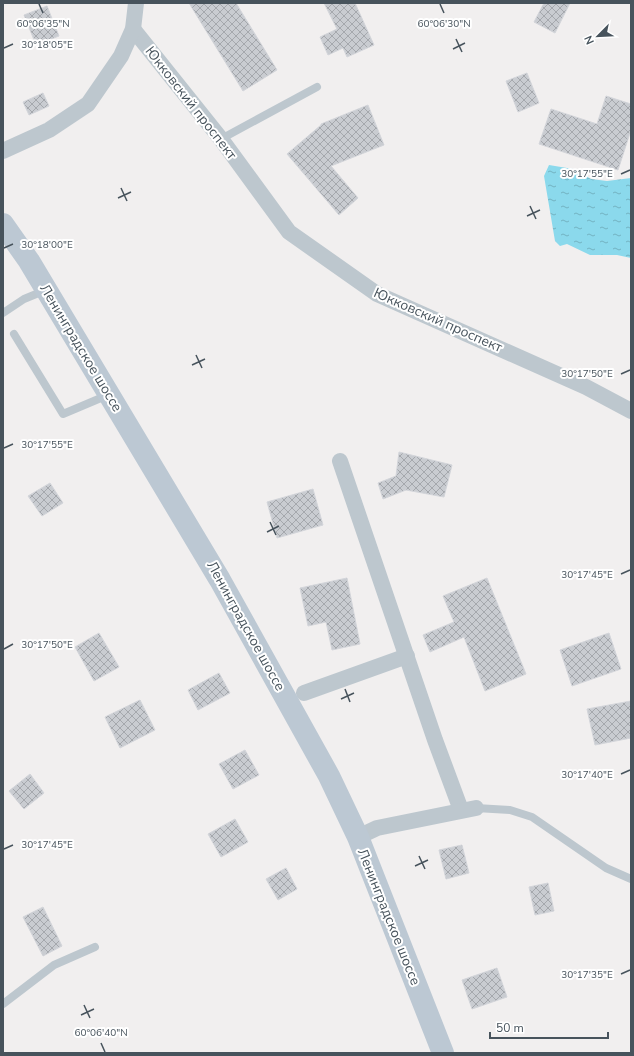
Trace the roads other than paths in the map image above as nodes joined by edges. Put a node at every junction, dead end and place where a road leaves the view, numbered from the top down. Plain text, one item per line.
1 (136, 3) edge
2 (133, 29) junction
3 (317, 87) dead end
4 (221, 139) junction
5 (3, 151) edge
6 (3, 224) edge
7 (46, 290) junction
8 (3, 313) edge
9 (14, 334) dead end
10 (108, 395) junction
11 (631, 411) edge
12 (340, 461) dead end
13 (408, 656) junction
14 (304, 693) dead end
15 (469, 809) junction
16 (358, 836) junction
17 (631, 879) edge
18 (95, 947) dead end
19 (3, 1004) edge
20 (443, 1053) edge

1 - 2 street
2 - 4 street, Юкковский проспект
2 - 5 street
3 - 4 lane
4 - 11 street, Юкковский проспект
6 - 7 main road, Ленинградское шоссе
7 - 8 lane
7 - 10 main road, Ленинградское шоссе
9 - 10 lane
10 - 16 main road, Ленинградское шоссе
12 - 13 street
13 - 14 street
13 - 15 street
15 - 16 street
15 - 17 lane
16 - 20 main road, Ленинградское шоссе
18 - 19 lane

